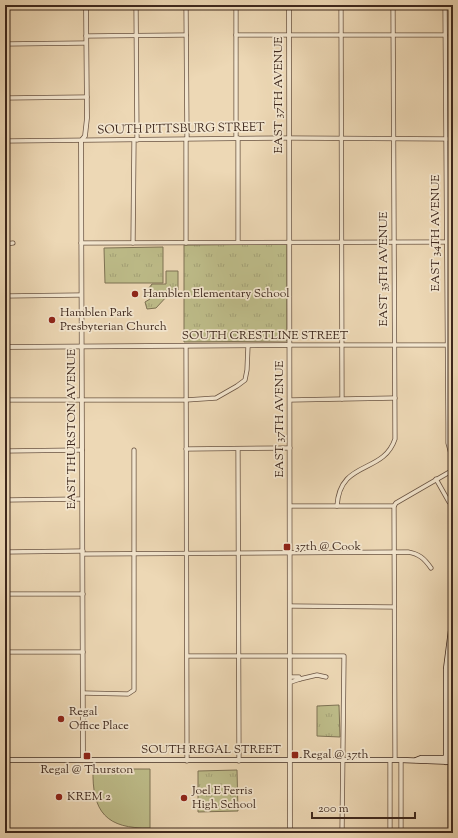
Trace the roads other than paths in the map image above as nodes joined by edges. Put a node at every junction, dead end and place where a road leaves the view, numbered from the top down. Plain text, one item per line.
1 (86, 5) edge
2 (136, 5) edge
3 (186, 5) edge
4 (236, 5) edge
5 (289, 5) edge
6 (341, 5) edge
7 (393, 5) edge
8 (445, 5) edge
9 (289, 34) junction
10 (186, 35) junction
11 (236, 35) junction
12 (341, 35) junction
13 (393, 35) junction
14 (445, 35) junction
15 (86, 36) junction
16 (136, 36) junction
17 (86, 43) junction
18 (5, 44) edge
19 (86, 97) junction
20 (5, 98) edge
21 (237, 138) junction
22 (289, 138) junction
23 (342, 138) junction
24 (394, 138) junction
25 (186, 139) junction
26 (445, 139) junction
27 (453, 139) edge
28 (135, 140) junction
29 (5, 141) edge
30 (81, 141) junction
31 (13, 242) dead end
32 (238, 242) junction
33 (290, 242) junction
34 (342, 242) junction
35 (394, 242) junction
36 (446, 242) junction
37 (133, 243) junction
38 (186, 243) junction
39 (5, 244) edge
40 (81, 244) junction
41 (81, 295) junction
42 (5, 296) edge
43 (290, 345) junction
44 (342, 345) junction
45 (394, 345) junction
46 (447, 345) junction
47 (453, 345) edge
48 (186, 346) junction
49 (248, 346) junction
50 (5, 347) edge
51 (82, 347) junction
52 (395, 398) junction
53 (342, 399) junction
54 (5, 400) edge
55 (186, 400) junction
56 (290, 400) junction
57 (82, 401) junction
58 (290, 448) junction
59 (186, 449) junction
60 (238, 449) junction
61 (5, 450) edge
62 (82, 450) junction
63 (134, 450) dead end
64 (453, 461) edge
65 (453, 470) edge
66 (436, 479) junction
67 (82, 499) junction
68 (5, 500) edge
69 (449, 502) dead end
70 (290, 506) junction
71 (337, 506) junction
72 (394, 506) junction
73 (5, 552) edge
74 (83, 552) junction
75 (290, 552) junction
76 (395, 552) junction
77 (134, 553) junction
78 (239, 553) junction
79 (186, 554) junction
80 (431, 568) dead end
81 (5, 594) edge
82 (83, 594) junction
83 (290, 606) junction
84 (394, 607) junction
85 (453, 615) edge
86 (5, 632) edge
87 (453, 639) edge
88 (5, 652) edge
89 (83, 652) junction
90 (188, 656) junction
91 (291, 656) junction
92 (239, 657) junction
93 (5, 672) edge
94 (326, 677) dead end
95 (291, 679) junction
96 (83, 693) junction
97 (83, 759) junction
98 (5, 760) edge
99 (342, 760) junction
100 (393, 760) junction
101 (401, 760) junction
102 (450, 760) edge
103 (187, 761) junction
104 (239, 761) junction
105 (291, 761) junction
106 (290, 833) edge
107 (342, 833) edge
108 (390, 833) edge
109 (401, 833) edge
110 (450, 833) edge

1 - 15 street, EAST THURSTON AVENUE
2 - 16 street
3 - 10 street
4 - 11 street
5 - 9 street, EAST 37TH AVENUE
6 - 12 street
7 - 13 street, EAST 35TH AVENUE
8 - 14 street, EAST 34TH AVENUE
9 - 11 street
9 - 12 street
9 - 22 street, EAST 37TH AVENUE
10 - 16 street
10 - 25 street
11 - 21 street
12 - 13 street
12 - 23 street
13 - 14 street
13 - 24 street, EAST 35TH AVENUE
14 - 26 street, EAST 34TH AVENUE
15 - 16 street
15 - 17 street, EAST THURSTON AVENUE
16 - 28 street
17 - 18 street
17 - 19 street, EAST THURSTON AVENUE
19 - 20 street
19 - 30 street, EAST THURSTON AVENUE
21 - 22 street, SOUTH PITTSBURG STREET
21 - 25 street, SOUTH PITTSBURG STREET
21 - 32 street
22 - 23 street, SOUTH PITTSBURG STREET
22 - 33 street, EAST 37TH AVENUE
23 - 24 street, SOUTH PITTSBURG STREET
23 - 34 street
24 - 26 street, SOUTH PITTSBURG STREET
24 - 35 street, EAST 35TH AVENUE
25 - 28 street, SOUTH PITTSBURG STREET
25 - 38 street
26 - 27 street, SOUTH PITTSBURG STREET
26 - 36 street, EAST 34TH AVENUE
28 - 30 street, SOUTH PITTSBURG STREET
28 - 37 street
29 - 30 street, SOUTH PITTSBURG STREET
30 - 40 street, EAST THURSTON AVENUE
31 - 39 street
32 - 33 street
32 - 38 street
33 - 34 street
33 - 43 street, EAST 37TH AVENUE
34 - 35 street
34 - 44 street
35 - 36 street
35 - 45 street, EAST 35TH AVENUE
36 - 46 street, EAST 34TH AVENUE
37 - 38 street
37 - 40 street
40 - 41 street, EAST THURSTON AVENUE
41 - 42 street
41 - 51 street, EAST THURSTON AVENUE
43 - 44 street, SOUTH CRESTLINE STREET
43 - 49 street, SOUTH CRESTLINE STREET
43 - 56 street, EAST 37TH AVENUE
44 - 45 street, SOUTH CRESTLINE STREET
44 - 53 street
45 - 46 street, SOUTH CRESTLINE STREET
45 - 52 street, EAST 35TH AVENUE
46 - 47 street, SOUTH CRESTLINE STREET
46 - 64 street, EAST 34TH AVENUE
48 - 49 street, SOUTH CRESTLINE STREET
48 - 51 street, SOUTH CRESTLINE STREET
48 - 55 street
49 - 55 street
50 - 51 street, SOUTH CRESTLINE STREET
51 - 57 street, EAST THURSTON AVENUE
52 - 53 street
52 - 71 street, EAST 35TH AVENUE
53 - 56 street
54 - 57 street
55 - 57 street
55 - 59 street
56 - 58 street, EAST 37TH AVENUE
57 - 62 street, EAST THURSTON AVENUE
58 - 60 street
58 - 70 street, EAST 37TH AVENUE
59 - 60 street
59 - 79 street
60 - 78 street
61 - 62 street
62 - 67 street, EAST THURSTON AVENUE
63 - 77 street
65 - 66 street
66 - 69 street
66 - 72 street
67 - 68 street
67 - 74 street, EAST THURSTON AVENUE
70 - 71 street
70 - 75 street, EAST 37TH AVENUE
71 - 72 street
72 - 76 street
73 - 74 street
74 - 77 street
74 - 82 street, EAST THURSTON AVENUE
75 - 76 street
75 - 78 street
75 - 83 street, EAST 37TH AVENUE
76 - 80 street
76 - 84 street
77 - 79 street
77 - 96 street
78 - 79 street
78 - 92 street
79 - 90 street
81 - 82 street
82 - 89 street, EAST THURSTON AVENUE
83 - 84 street
83 - 91 street, EAST 37TH AVENUE
84 - 100 street
85 - 102 main road
86 - 88 street
87 - 102 main road
88 - 89 street
88 - 93 street
89 - 96 street, EAST THURSTON AVENUE
90 - 92 street
90 - 103 street
91 - 92 street
91 - 95 street, EAST 37TH AVENUE
91 - 99 street
92 - 104 street
94 - 95 street
95 - 105 street, EAST 37TH AVENUE
96 - 97 street, EAST THURSTON AVENUE
97 - 98 main road, SOUTH REGAL STREET
97 - 103 main road, SOUTH REGAL STREET
99 - 100 main road, SOUTH REGAL STREET
99 - 105 main road, SOUTH REGAL STREET
99 - 107 street
100 - 101 main road, SOUTH REGAL STREET
100 - 108 street
101 - 102 main road, SOUTH REGAL STREET
101 - 109 street
102 - 110 street
103 - 104 main road, SOUTH REGAL STREET
104 - 105 main road, SOUTH REGAL STREET
105 - 106 street, EAST 37TH AVENUE

